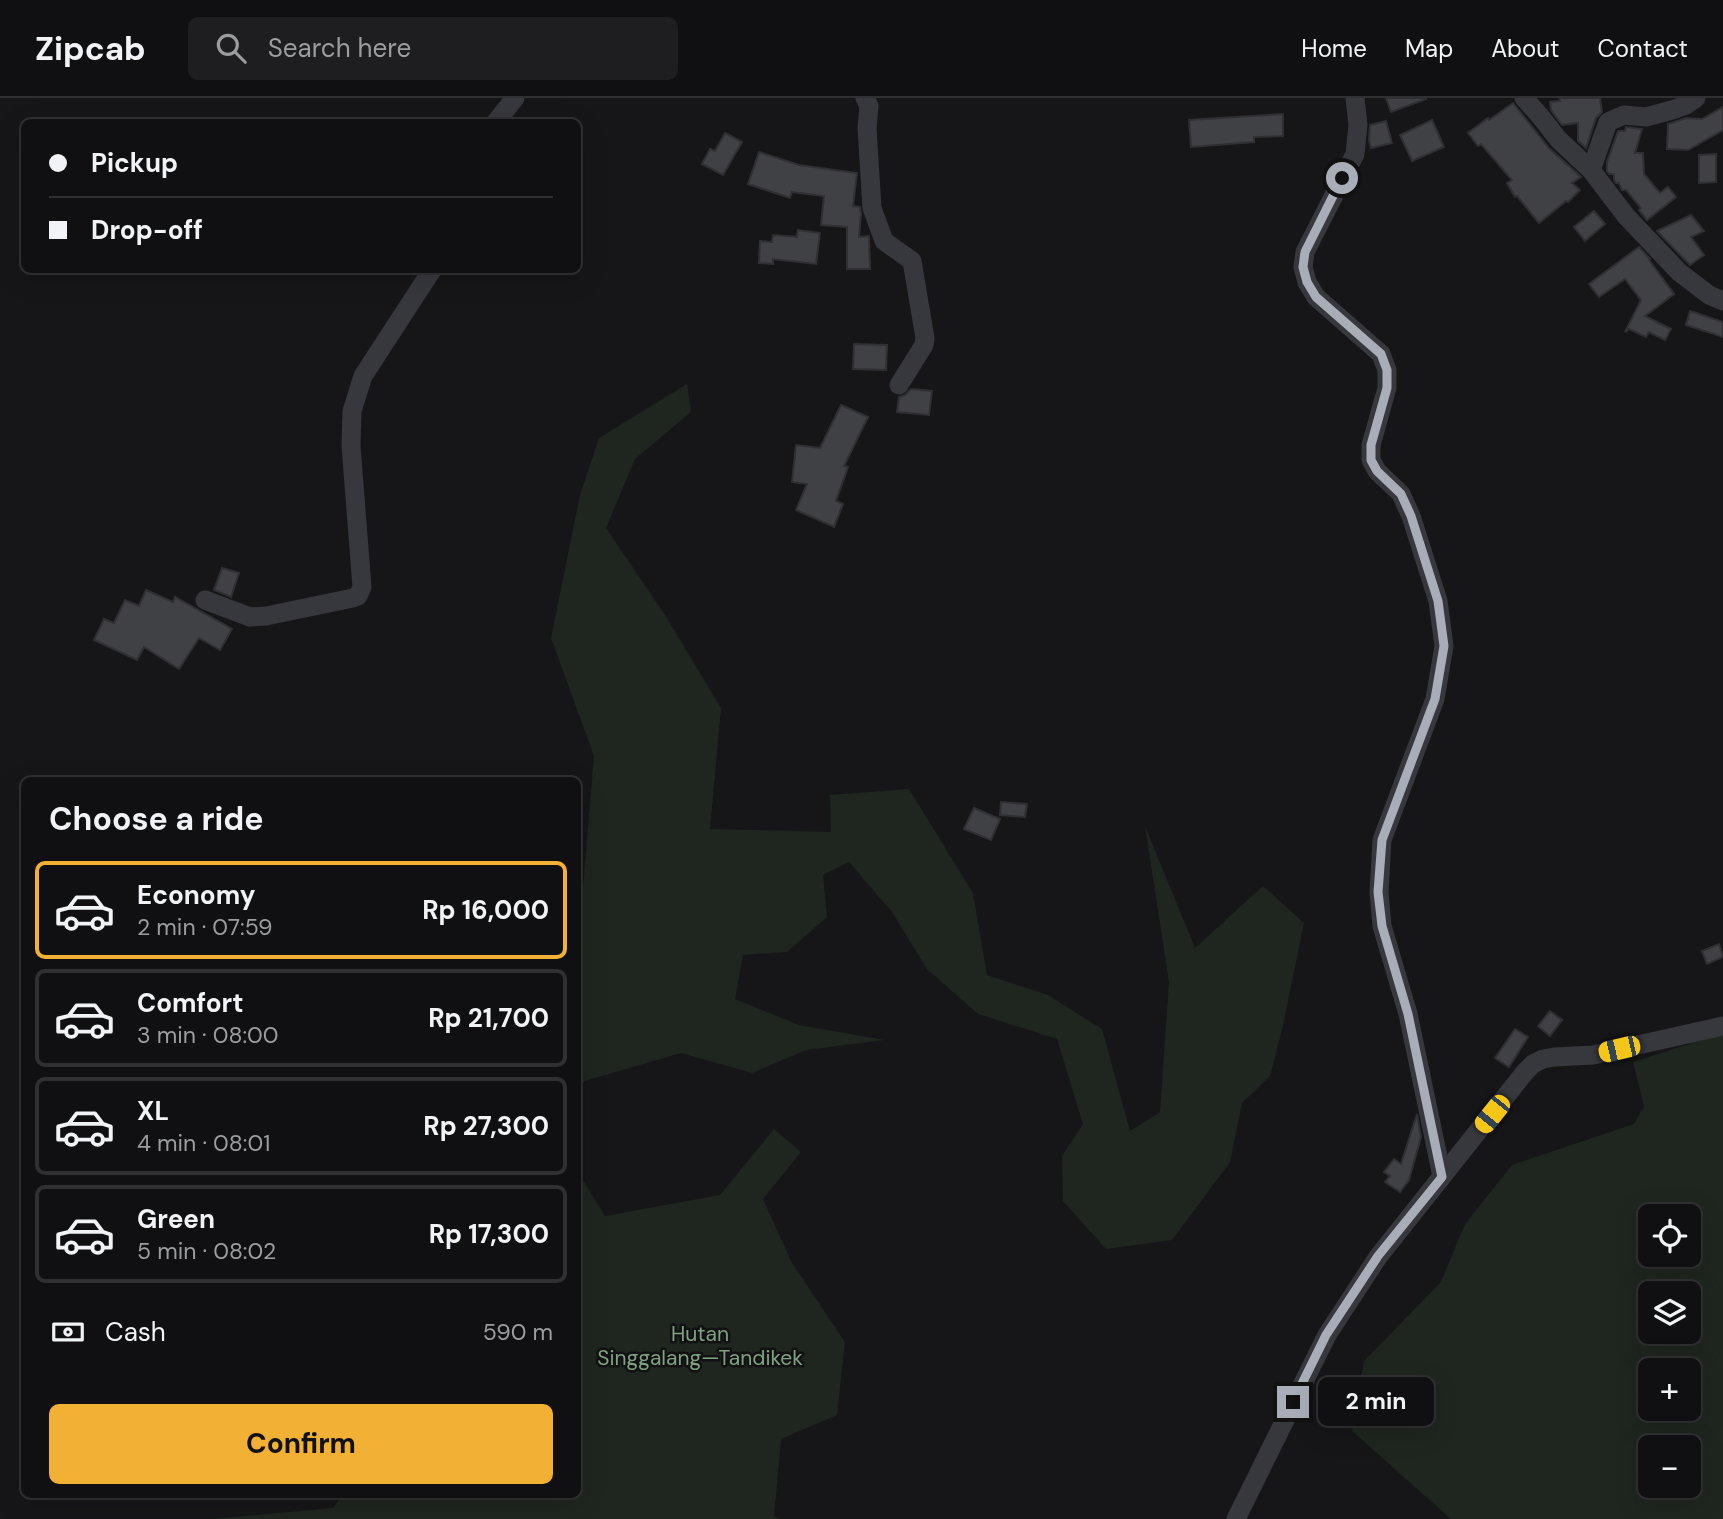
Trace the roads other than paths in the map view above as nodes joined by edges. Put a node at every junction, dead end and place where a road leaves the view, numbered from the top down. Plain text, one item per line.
1 (515, 98) edge
2 (865, 98) edge
3 (1354, 98) edge
4 (1524, 98) edge
5 (1696, 98) edge
6 (498, 119) edge
7 (1591, 170) junction
8 (430, 273) edge
9 (1723, 301) edge
10 (899, 384) dead end
11 (205, 600) dead end
12 (1723, 1026) edge
13 (1442, 1177) junction
14 (1236, 1519) edge

1 - 6 street
2 - 10 street
3 - 13 street
4 - 7 street
5 - 7 street
7 - 9 street
8 - 11 street
12 - 13 street
13 - 14 street

